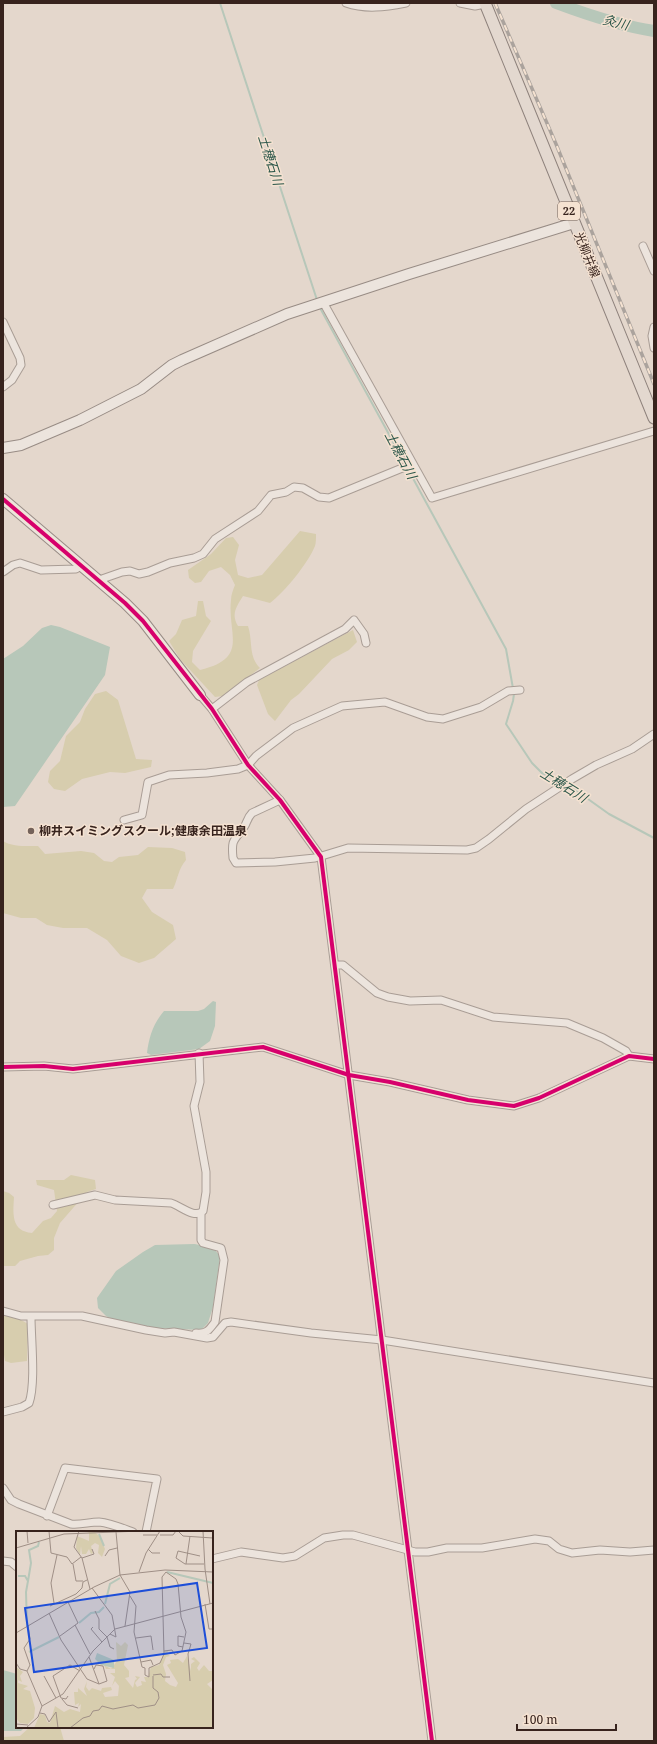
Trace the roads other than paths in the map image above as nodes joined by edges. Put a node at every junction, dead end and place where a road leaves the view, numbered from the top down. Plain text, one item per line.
1 (346, 3) edge
2 (406, 3) edge
3 (460, 3) edge
4 (485, 4) edge
5 (574, 223) junction
6 (643, 246) dead end
7 (654, 271) edge
8 (323, 302) junction
9 (3, 322) edge
10 (654, 327) edge
11 (654, 348) edge
12 (3, 387) edge
13 (654, 418) edge
14 (654, 431) edge
15 (3, 448) edge
16 (409, 466) junction
17 (3, 498) edge
18 (81, 566) junction
19 (3, 572) edge
20 (99, 580) junction
21 (366, 643) dead end
22 (517, 690) dead end
23 (200, 695) joint
24 (212, 709) junction
25 (654, 734) edge
26 (248, 765) junction
27 (280, 800) junction
28 (124, 820) dead end
29 (321, 857) junction
30 (336, 965) junction
31 (198, 1053) junction
32 (629, 1056) junction
33 (654, 1059) edge
34 (3, 1067) edge
35 (349, 1075) junction
36 (53, 1205) dead end
37 (201, 1213) junction
38 (3, 1310) edge
39 (31, 1317) junction
40 (193, 1336) junction
41 (382, 1340) junction
42 (654, 1383) edge
43 (3, 1412) edge
44 (3, 1488) edge
45 (47, 1516) junction
46 (79, 1529) edge
47 (130, 1531) edge
48 (146, 1531) edge
49 (408, 1550) junction
50 (654, 1550) edge
51 (213, 1559) edge
52 (3, 1560) edge
53 (16, 1566) edge
54 (432, 1741) edge

1 - 2 street
3 - 4 street
4 - 5 main road, 光柳井線 / 22
5 - 8 street
5 - 13 main road, 光柳井線 / 22
6 - 7 street
8 - 15 street
8 - 16 street
9 - 12 street
10 - 11 street
14 - 16 street
16 - 20 street
17 - 18 street
18 - 19 street
18 - 20 street
20 - 23 street
21 - 24 street
22 - 26 street
23 - 24 street
24 - 26 street
25 - 29 street
26 - 27 street
26 - 28 street
27 - 29 street
27 - 29 street
29 - 30 street
30 - 32 street
30 - 35 street
31 - 34 street
31 - 35 street
31 - 37 street
32 - 33 street
32 - 35 street
35 - 41 street
36 - 37 street
37 - 40 street
38 - 39 street
39 - 40 street
39 - 43 street
40 - 41 street
41 - 42 street
41 - 49 street
44 - 45 street
45 - 46 street
45 - 48 street
46 - 47 street
49 - 50 street
49 - 51 street
49 - 54 street
52 - 53 street

